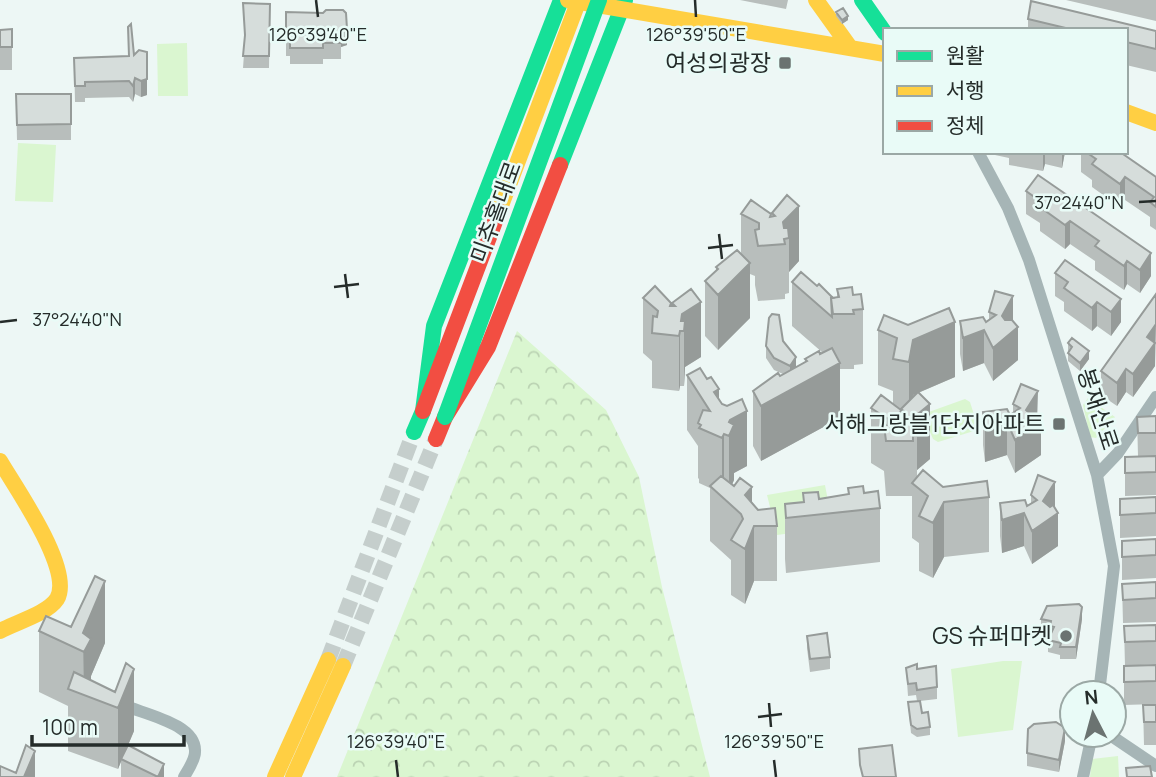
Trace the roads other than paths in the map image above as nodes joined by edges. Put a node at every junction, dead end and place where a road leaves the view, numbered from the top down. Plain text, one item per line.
1 (561, 0) edge
2 (568, 0) edge
3 (579, 0) edge
4 (599, 0) edge
5 (816, 0) edge
6 (862, 0) edge
7 (624, 4) edge
8 (883, 30) edge
9 (849, 46) junction
10 (883, 54) edge
11 (1128, 113) edge
12 (1156, 122) edge
13 (979, 154) edge
14 (1156, 397) edge
15 (423, 411) junction
16 (445, 417) junction
17 (414, 432) tunnel mouth
18 (436, 439) tunnel mouth
19 (0, 461) edge
20 (1097, 475) junction
21 (0, 631) edge
22 (1101, 679) edge
23 (113, 701) edge
24 (1128, 747) edge
25 (1089, 749) edge
26 (1156, 766) edge
27 (184, 777) edge
28 (275, 777) edge
29 (293, 777) edge
30 (1083, 777) edge

1 - 15 main road
2 - 7 main road
3 - 15 main road, 미추홀대로, bridge
4 - 16 main road, 미추홀대로, bridge
5 - 9 main road
6 - 8 main road
7 - 9 main road
7 - 16 main road
9 - 10 main road
11 - 12 main road
13 - 20 street, 봉재산로
14 - 20 street
15 - 17 main road, 미추홀대로
16 - 18 main road, 미추홀대로
19 - 21 main road
20 - 22 street, 봉재산로
23 - 27 street
24 - 26 street
25 - 30 street
28 - 29 main road

